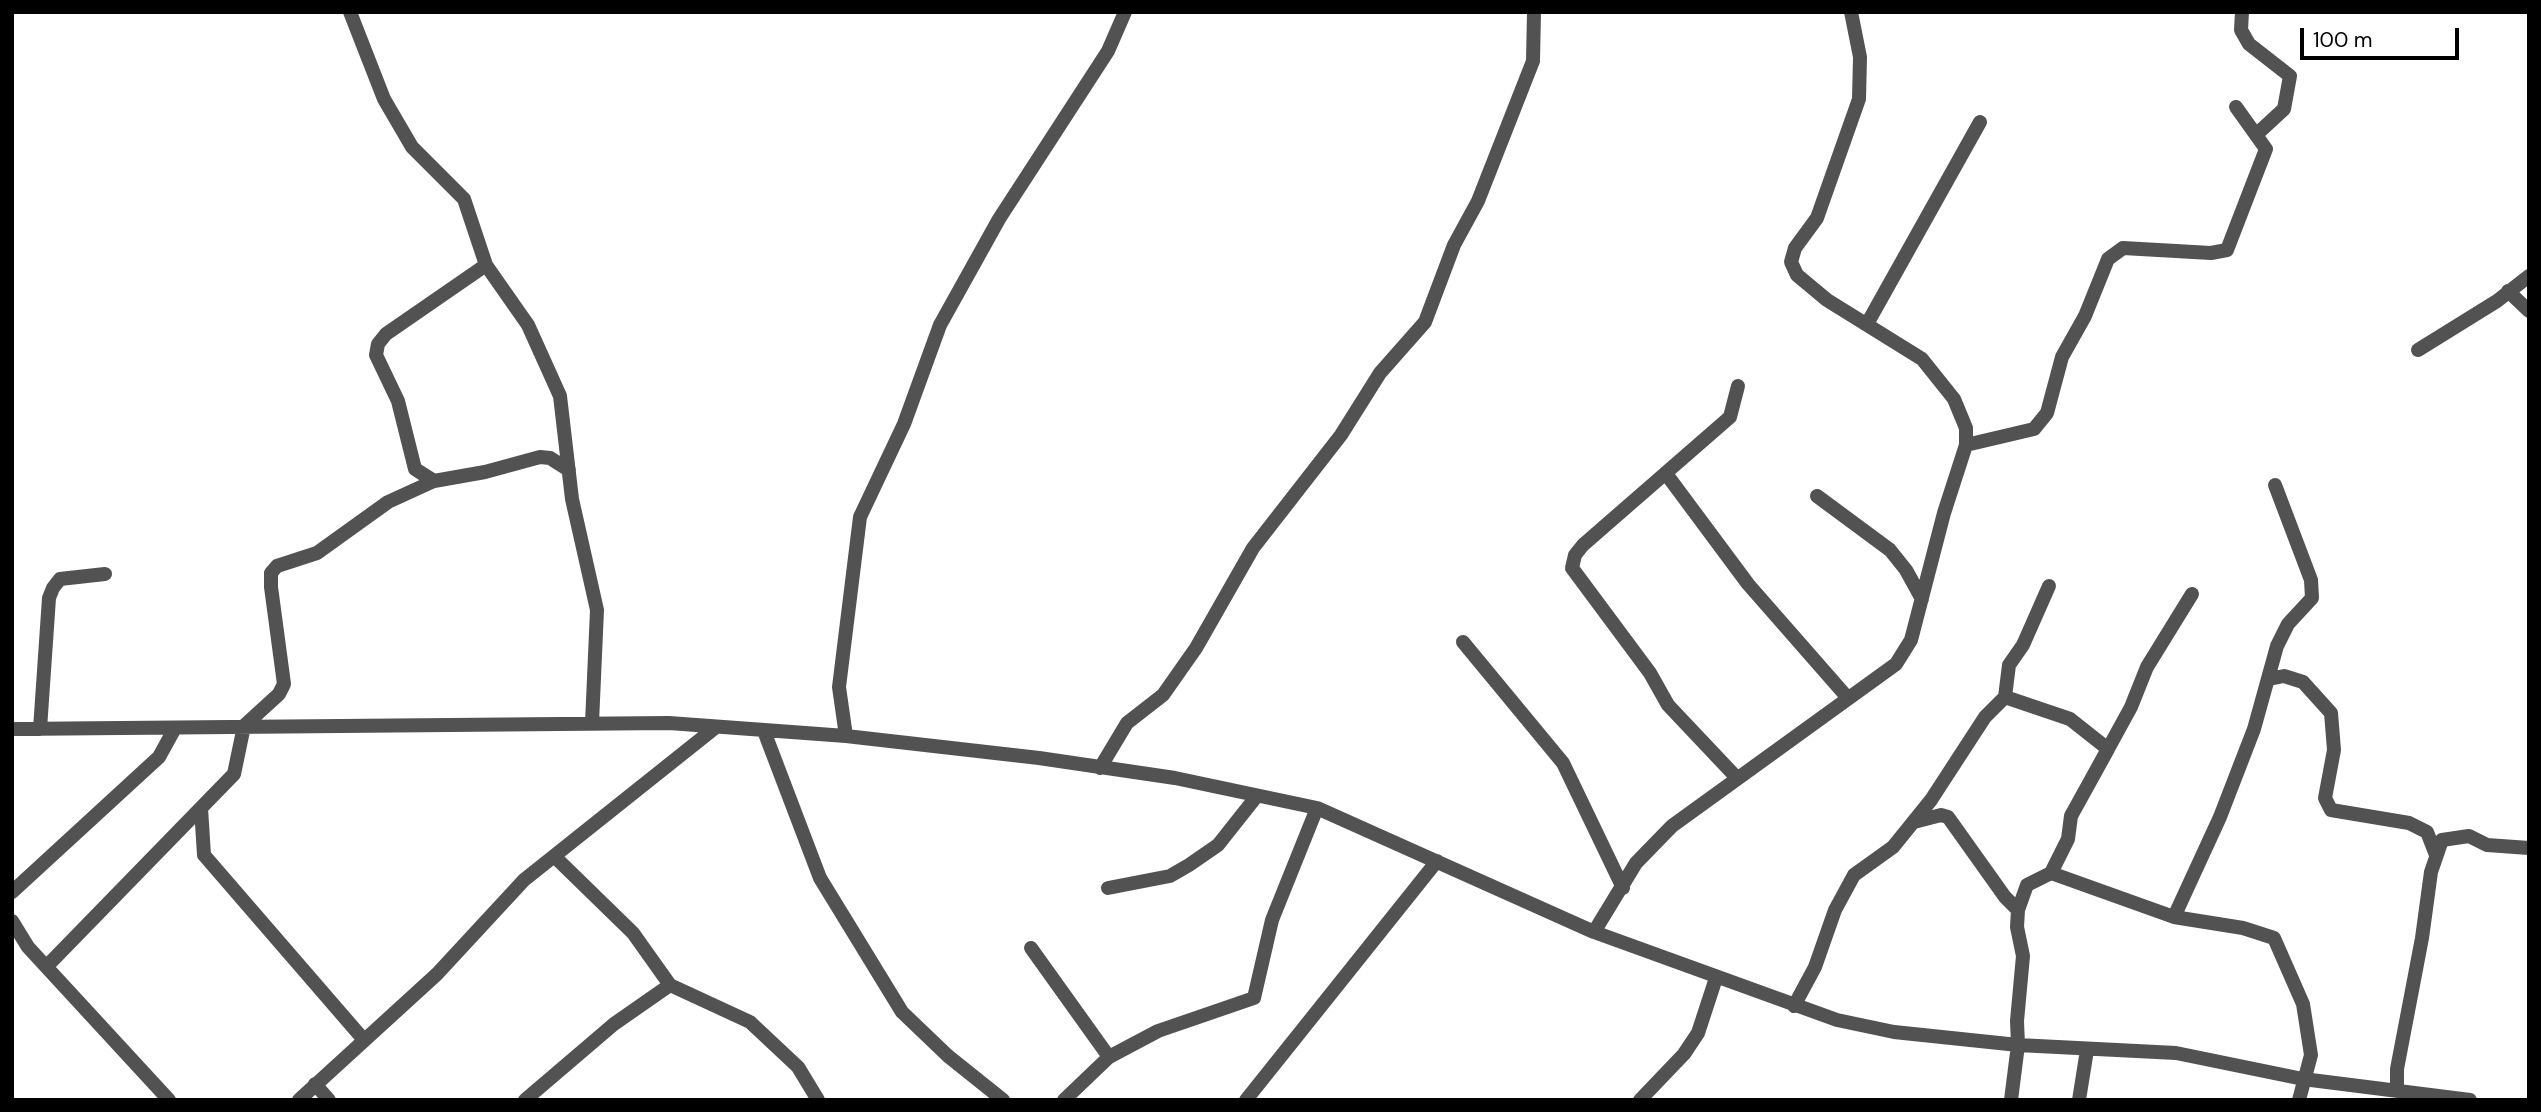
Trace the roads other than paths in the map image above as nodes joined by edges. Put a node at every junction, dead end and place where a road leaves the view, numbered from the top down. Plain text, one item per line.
1 (350, 12) edge
2 (1125, 12) edge
3 (1534, 12) edge
4 (1851, 12) edge
5 (2242, 12) edge
6 (2236, 107) dead end
7 (1980, 122) dead end
8 (2258, 133) junction
9 (486, 265) junction
10 (2529, 276) edge
11 (2508, 292) junction
12 (2529, 311) edge
13 (1867, 324) junction
14 (2418, 350) dead end
15 (1738, 386) dead end
16 (1966, 445) junction
17 (569, 470) junction
18 (1667, 475) junction
19 (434, 481) junction
20 (2276, 485) dead end
21 (1817, 496) dead end
22 (105, 574) dead end
23 (2049, 586) dead end
24 (2192, 594) dead end
25 (1922, 598) junction
26 (1463, 642) dead end
27 (2269, 679) junction
28 (1847, 697) junction
29 (2005, 697) junction
30 (592, 723) junction
31 (244, 726) junction
32 (716, 727) junction
33 (175, 728) junction
34 (12, 729) edge
35 (40, 729) junction
36 (764, 731) junction
37 (846, 736) junction
38 (2108, 749) junction
39 (1100, 768) junction
40 (1737, 778) junction
41 (1938, 788) junction
42 (1256, 797) junction
43 (201, 808) junction
44 (1317, 808) junction
45 (1948, 817) junction
46 (1914, 822) junction
47 (2529, 848) edge
48 (2437, 855) junction
49 (554, 856) junction
50 (1437, 861) junction
51 (2050, 873) junction
52 (1108, 888) dead end
53 (1623, 888) junction
54 (12, 892) edge
55 (2018, 910) junction
56 (2174, 917) junction
57 (12, 921) edge
58 (1594, 932) junction
59 (1031, 948) dead end
60 (48, 965) junction
61 (1716, 978) junction
62 (670, 985) junction
63 (1794, 1006) junction
64 (364, 1040) junction
65 (2018, 1045) junction
66 (2087, 1050) junction
67 (1109, 1057) junction
68 (2303, 1079) junction
69 (315, 1084) junction
70 (2406, 1094) edge
71 (1250, 1098) edge
72 (169, 1100) edge
73 (299, 1100) edge
74 (329, 1100) edge
75 (525, 1100) edge
76 (818, 1100) edge
77 (1003, 1100) edge
78 (1064, 1100) edge
79 (1640, 1100) edge
80 (2011, 1100) edge
81 (2079, 1100) edge
82 (2299, 1100) edge
83 (2470, 1100) edge

1 - 9 street
2 - 37 street
3 - 39 street
4 - 13 street
5 - 8 street
6 - 8 street
7 - 13 street
8 - 16 street
9 - 17 street
9 - 19 street
10 - 11 street
11 - 12 street
11 - 14 street
13 - 16 street
15 - 18 street
16 - 25 street
17 - 19 street
17 - 30 street
18 - 28 street
18 - 40 street
19 - 31 street
20 - 27 street
21 - 25 street
22 - 35 street
23 - 29 street
24 - 38 street
25 - 28 street
26 - 53 street
27 - 48 street
27 - 56 street
28 - 40 street
29 - 38 street
29 - 41 street
30 - 31 street
30 - 32 street
31 - 33 street
31 - 43 street
32 - 36 street
32 - 49 street
33 - 35 street
33 - 54 street
34 - 35 street
36 - 37 street
36 - 77 street
37 - 39 street
38 - 51 street
39 - 42 street
40 - 53 street
41 - 45 street
41 - 46 street
42 - 44 street
42 - 52 street
43 - 60 street
43 - 64 street
44 - 50 street
44 - 67 street
45 - 46 street
45 - 55 street
46 - 63 street
47 - 48 street
48 - 70 street
49 - 62 street
49 - 64 street
50 - 58 street
50 - 71 street
51 - 55 street
51 - 56 street
53 - 58 street
55 - 65 street
56 - 68 street
57 - 60 street
58 - 61 street
59 - 67 street
60 - 72 street
61 - 63 street
61 - 79 street
62 - 75 street
62 - 76 street
63 - 65 street
64 - 69 street
65 - 66 street
65 - 80 street
66 - 68 street
66 - 81 street
67 - 78 street
68 - 70 street
68 - 82 street
69 - 73 street
69 - 74 street
70 - 83 street

